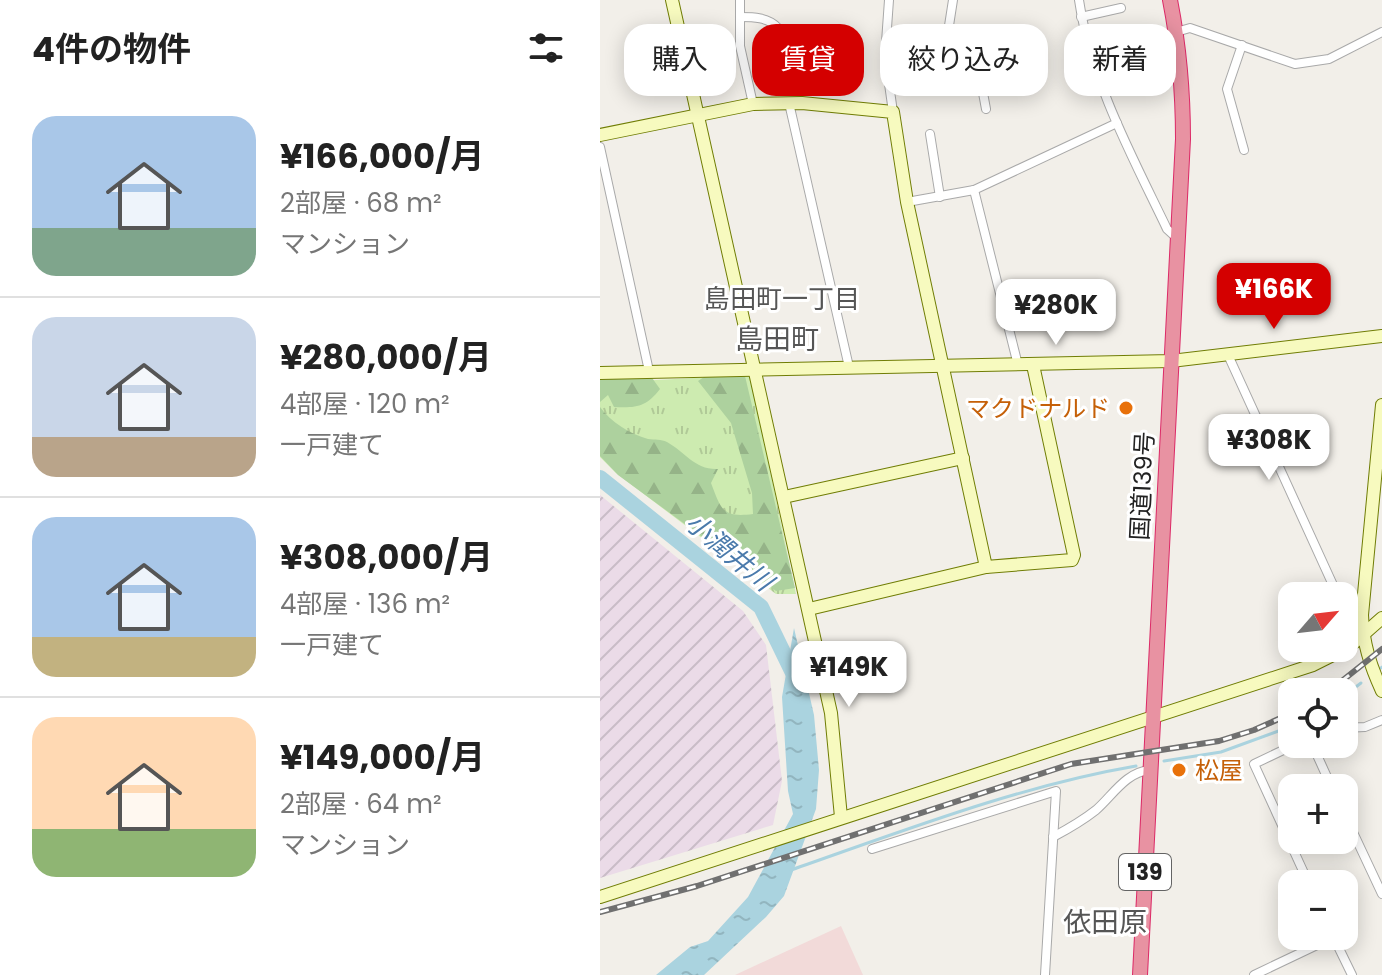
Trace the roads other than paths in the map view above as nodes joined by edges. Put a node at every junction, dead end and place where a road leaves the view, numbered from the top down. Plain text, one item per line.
1 (672, 0) edge
2 (740, 0) edge
3 (889, 0) edge
4 (953, 0) edge
5 (1079, 0) edge
6 (1170, 0) edge
7 (1121, 8) dead end
8 (740, 17) junction
9 (1081, 17) junction
10 (775, 24) edge
11 (1174, 24) edge
12 (1176, 32) joint
13 (1382, 32) edge
14 (1242, 45) junction
15 (789, 103) junction
16 (753, 104) junction
17 (986, 109) dead end
18 (893, 112) junction
19 (697, 116) junction
20 (1117, 123) junction
21 (930, 134) dead end
22 (600, 135) edge
23 (600, 147) edge
24 (1244, 150) dead end
25 (974, 190) junction
26 (940, 197) junction
27 (907, 202) junction
28 (1179, 240) junction
29 (1382, 336) edge
30 (1228, 355) junction
31 (1171, 361) junction
32 (1018, 365) junction
33 (1033, 365) junction
34 (941, 366) junction
35 (849, 367) junction
36 (754, 370) junction
37 (649, 371) junction
38 (600, 373) edge
39 (1382, 405) edge
40 (963, 458) junction
41 (784, 497) junction
42 (986, 567) junction
43 (1332, 582) edge
44 (809, 609) junction
45 (1382, 618) edge
46 (1363, 636) junction
47 (1382, 691) edge
48 (1153, 718) junction
49 (1382, 720) edge
50 (1358, 727) edge
51 (1278, 753) edge
52 (1150, 770) junction
53 (841, 817) junction
54 (1053, 837) junction
55 (1358, 843) edge
56 (872, 849) dead end
57 (1303, 870) edge
58 (1382, 894) edge
59 (600, 897) edge
60 (1307, 950) edge
61 (1340, 950) edge
62 (1045, 975) edge
63 (1140, 975) edge
64 (1254, 975) edge
65 (1352, 975) edge

1 - 19 street
2 - 8 street
3 - 18 street
4 - 17 street
5 - 9 street
6 - 11 highway, 国道139号 / 139
7 - 9 street
8 - 10 street
8 - 16 street
9 - 20 street
12 - 14 street
12 - 28 highway, 国道139号 / 139
13 - 14 street
14 - 24 street
15 - 16 street
15 - 18 street
15 - 35 street
16 - 19 street
18 - 27 street
19 - 22 street
19 - 36 street
20 - 25 street
20 - 28 street
21 - 26 street
23 - 37 street
25 - 26 street
25 - 32 street
26 - 27 street
27 - 34 street
28 - 31 highway, 国道139号 / 139
29 - 30 street
30 - 31 street
30 - 43 street
31 - 33 street
31 - 48 highway, 国道139号 / 139
32 - 33 street
32 - 34 street
33 - 42 street
34 - 35 street
34 - 40 street
35 - 36 street
36 - 37 street
36 - 41 street
37 - 38 street
39 - 46 street
40 - 41 street
40 - 42 street
41 - 44 street
42 - 44 street
44 - 53 street
45 - 46 street
46 - 47 street
46 - 48 street
48 - 52 highway, 国道139号 / 139
48 - 53 street
49 - 50 street
51 - 57 street
52 - 54 street
52 - 63 highway, 国道139号 / 139
53 - 59 street
54 - 56 street
54 - 62 street
55 - 58 street
60 - 64 street
61 - 65 street

